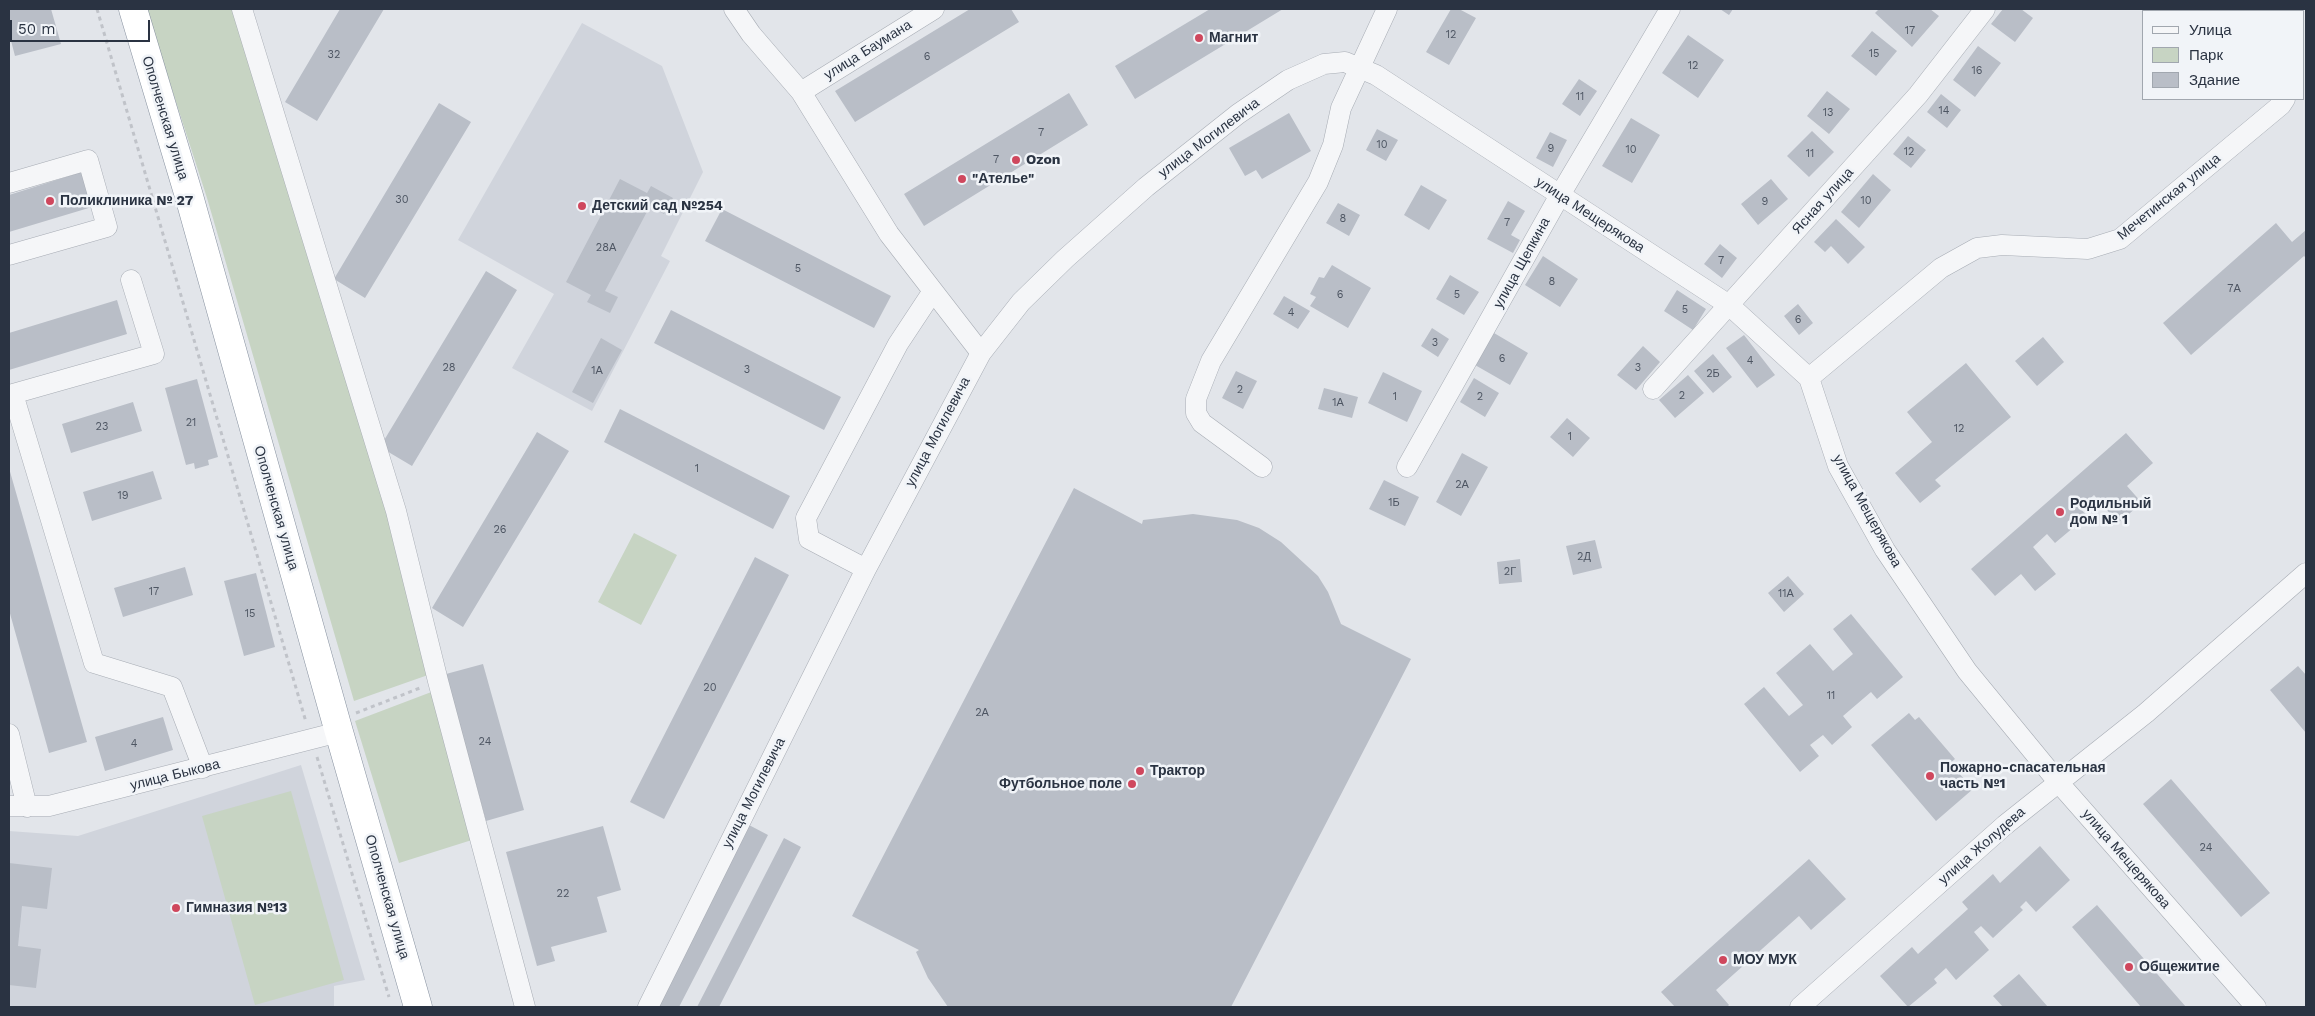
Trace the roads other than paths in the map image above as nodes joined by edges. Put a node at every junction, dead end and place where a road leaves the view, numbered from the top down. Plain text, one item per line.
1 (133, 9) edge
2 (242, 9) edge
3 (734, 9) edge
4 (934, 9) edge
5 (1387, 9) edge
6 (1670, 9) edge
7 (1985, 9) edge
8 (1360, 68) junction
9 (802, 92) junction
10 (2284, 100) edge
11 (9, 183) edge
12 (1560, 195) junction
13 (9, 255) edge
14 (131, 280) dead end
15 (933, 291) junction
16 (1729, 305) junction
17 (981, 354) junction
18 (1809, 378) junction
19 (1653, 388) dead end
20 (11, 394) edge
21 (1262, 467) dead end
22 (1407, 467) dead end
23 (866, 569) junction
24 (2306, 574) edge
25 (337, 727) junction
26 (9, 734) edge
27 (203, 768) junction
28 (2059, 783) junction
29 (18, 807) edge
30 (418, 1007) edge
31 (525, 1007) edge
32 (648, 1007) edge
33 (1800, 1007) edge
34 (2256, 1007) edge

1 - 25 highway, Ополченская улица
2 - 31 street
3 - 9 street
4 - 9 street, улица Баумана
5 - 8 street
6 - 12 street, улица Щепкина
7 - 16 street, Ясная улица
8 - 12 street, улица Мещерякова
8 - 17 street, улица Могилевича
8 - 21 street
9 - 15 street
10 - 18 street, Мечетинская улица
11 - 13 street
12 - 16 street, улица Мещерякова
12 - 22 street, улица Щепкина
14 - 20 street
15 - 17 street
15 - 23 street
16 - 18 street, улица Мещерякова
16 - 19 street, Ясная улица
17 - 23 street, улица Могилевича
18 - 28 street, улица Мещерякова
20 - 27 street
23 - 32 street, улица Могилевича
24 - 28 street, улица Жолудева
25 - 27 street, улица Быкова
25 - 30 highway, Ополченская улица
26 - 29 street
27 - 29 street, улица Быкова
28 - 33 street, улица Жолудева
28 - 34 street, улица Мещерякова

